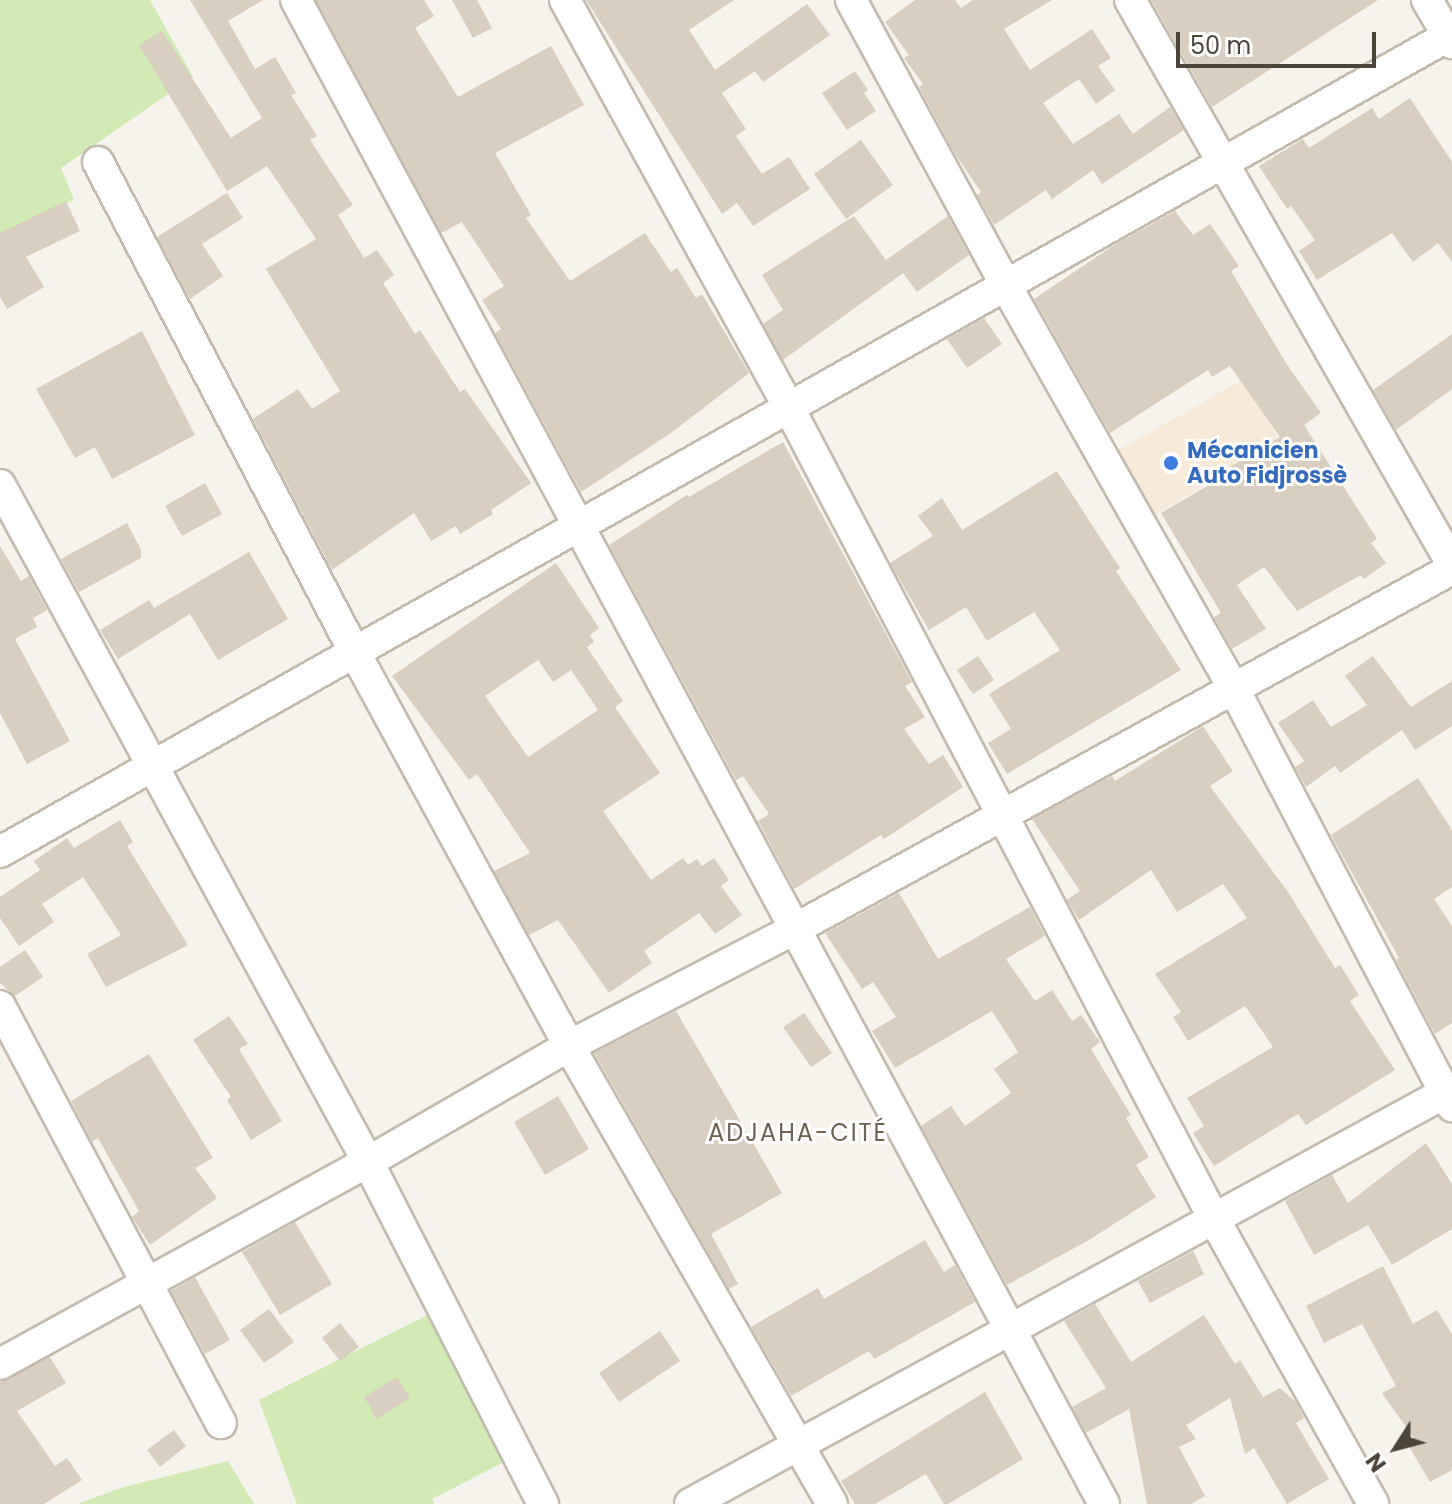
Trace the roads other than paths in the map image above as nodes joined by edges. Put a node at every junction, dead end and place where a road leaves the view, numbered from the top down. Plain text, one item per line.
1 (296, 0) edge
2 (565, 0) edge
3 (851, 0) edge
4 (1130, 0) edge
5 (1427, 0) edge
6 (1451, 38) edge
7 (98, 162) dead end
8 (1224, 164) junction
9 (1006, 286) junction
10 (789, 408) junction
11 (0, 485) edge
12 (579, 527) junction
13 (1452, 567) edge
14 (354, 651) junction
15 (1234, 689) junction
16 (153, 766) junction
17 (1000, 816) junction
18 (0, 852) edge
19 (795, 929) junction
20 (0, 1006) edge
21 (569, 1046) junction
22 (1450, 1096) edge
23 (368, 1162) junction
24 (1214, 1219) junction
25 (147, 1283) junction
26 (1010, 1330) junction
27 (0, 1364) edge
28 (221, 1423) dead end
29 (800, 1446) junction
30 (543, 1504) edge
31 (690, 1504) edge
32 (832, 1504) edge
33 (1104, 1504) edge
34 (1373, 1504) edge

1 - 12 street
2 - 10 street
3 - 9 street
4 - 8 street
5 - 6 street
6 - 8 street
7 - 14 street
8 - 9 street
8 - 13 street
9 - 10 street
9 - 15 street
10 - 12 street
10 - 17 street
11 - 16 street
12 - 14 street
12 - 19 street
13 - 15 street
14 - 16 street
14 - 21 street
15 - 17 street
15 - 22 street
16 - 18 street
16 - 23 street
17 - 19 street
17 - 24 street
19 - 21 street
19 - 26 street
20 - 25 street
21 - 23 street
21 - 29 street
22 - 24 street
23 - 25 street
23 - 30 street
24 - 26 street
24 - 34 street
25 - 27 street
25 - 28 street
26 - 29 street
26 - 33 street
29 - 31 street
29 - 32 street

